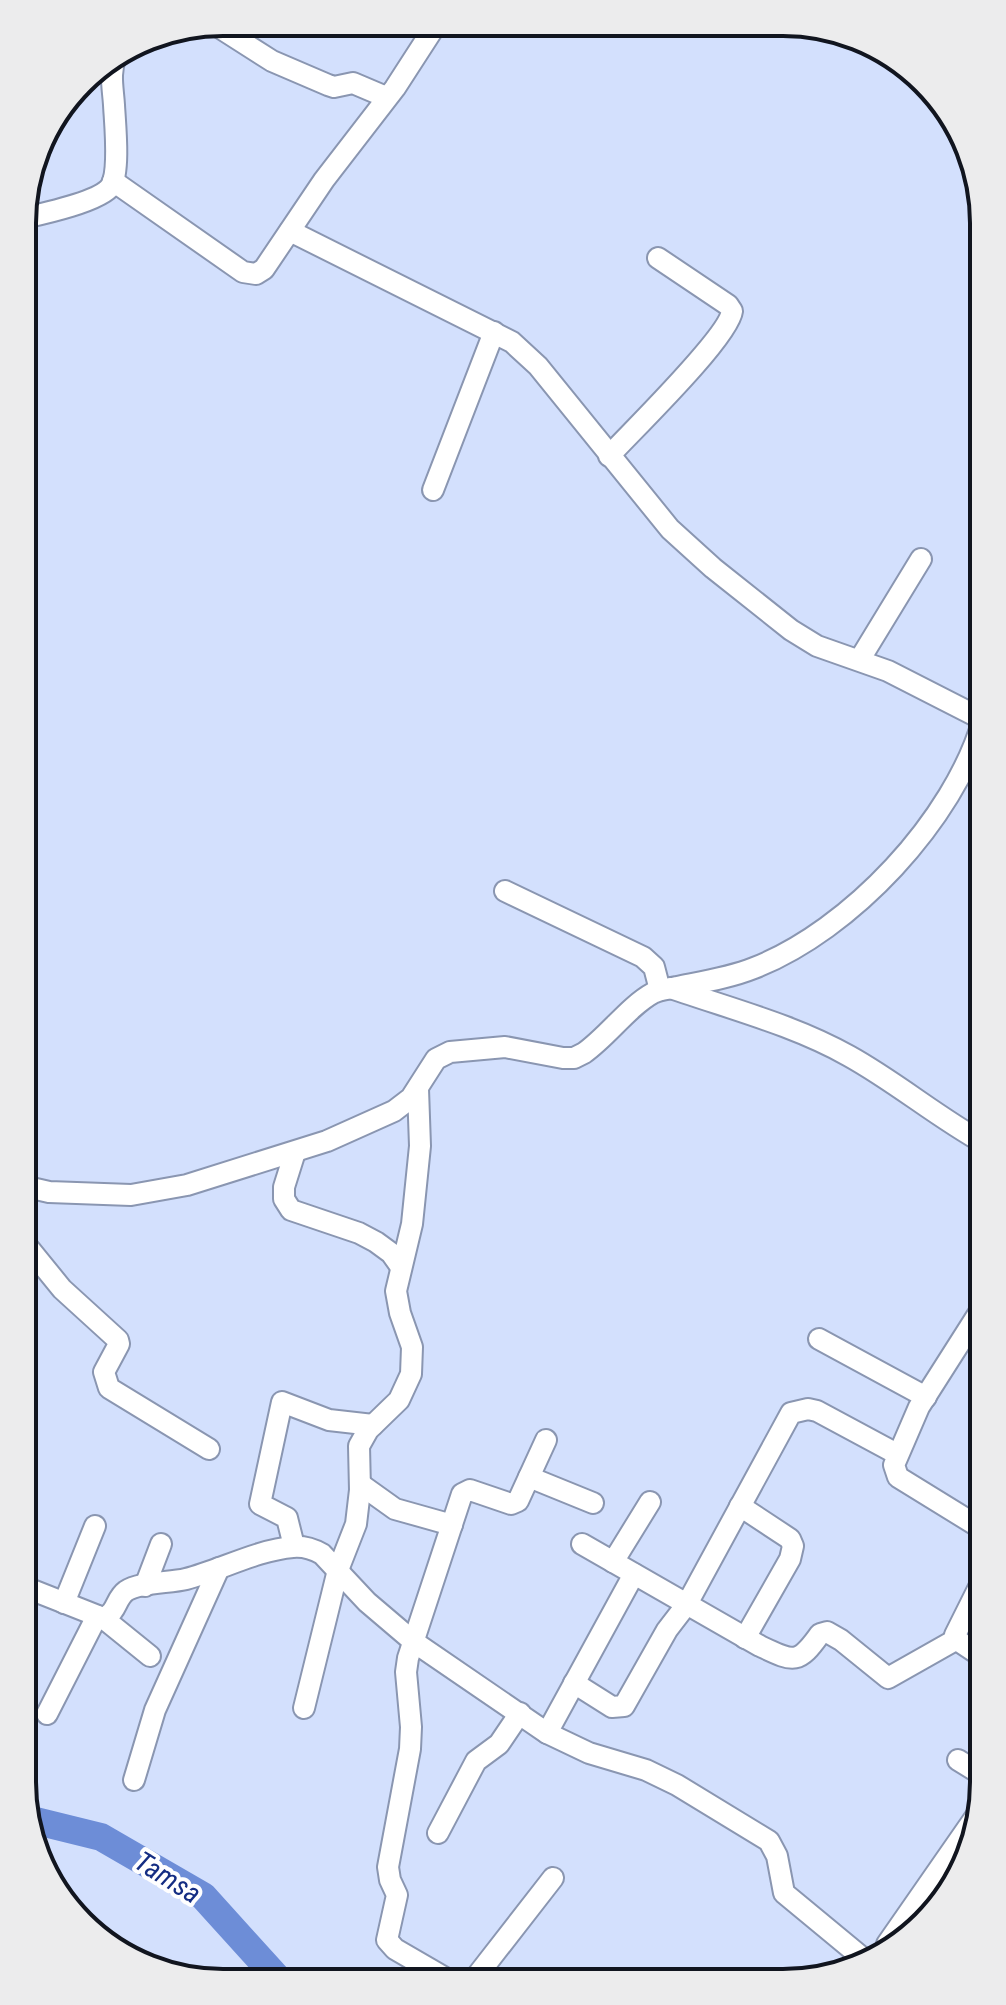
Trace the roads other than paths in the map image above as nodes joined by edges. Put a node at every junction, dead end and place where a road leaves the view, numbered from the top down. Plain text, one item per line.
1 (237, 36) edge
2 (428, 36) edge
3 (112, 73) edge
4 (386, 97) junction
5 (113, 181) junction
6 (36, 215) edge
7 (290, 231) junction
8 (658, 258) dead end
9 (494, 332) junction
10 (609, 456) junction
11 (433, 490) dead end
12 (921, 559) dead end
13 (860, 659) junction
14 (970, 714) edge
15 (970, 757) edge
16 (505, 891) dead end
17 (666, 989) junction
18 (418, 1089) junction
19 (970, 1134) edge
20 (295, 1152) junction
21 (36, 1192) edge
22 (36, 1257) edge
23 (401, 1267) junction
24 (970, 1327) edge
25 (819, 1339) dead end
26 (926, 1397) junction
27 (373, 1425) junction
28 (546, 1440) dead end
29 (209, 1449) dead end
30 (897, 1454) junction
31 (529, 1477) junction
32 (360, 1484) junction
33 (650, 1502) dead end
34 (593, 1503) dead end
35 (740, 1506) junction
36 (970, 1521) edge
37 (452, 1525) junction
38 (95, 1526) dead end
39 (161, 1544) dead end
40 (582, 1544) dead end
41 (294, 1546) junction
42 (613, 1562) junction
43 (233, 1563) junction
44 (338, 1570) junction
45 (634, 1574) junction
46 (145, 1586) junction
47 (36, 1592) edge
48 (64, 1603) junction
49 (687, 1604) junction
50 (970, 1604) edge
51 (100, 1617) junction
52 (745, 1638) junction
53 (957, 1639) junction
54 (414, 1642) junction
55 (970, 1648) edge
56 (150, 1656) dead end
57 (574, 1683) junction
58 (304, 1708) dead end
59 (520, 1713) junction
60 (47, 1714) dead end
61 (547, 1733) junction
62 (958, 1760) dead end
63 (970, 1767) edge
64 (134, 1780) dead end
65 (438, 1833) dead end
66 (962, 1836) edge
67 (553, 1878) dead end
68 (896, 1930) edge
69 (857, 1953) edge
70 (429, 1969) edge
71 (482, 1969) edge

1 - 4 street
2 - 4 street
3 - 5 street
4 - 7 street
5 - 6 street
5 - 7 street
7 - 9 street
8 - 10 street
9 - 10 street
9 - 11 street
10 - 13 street
12 - 13 street
13 - 14 street
15 - 17 street
16 - 17 street
17 - 18 street
17 - 19 street
18 - 20 street
18 - 23 street
20 - 21 street
20 - 23 street
22 - 29 street
23 - 27 street
24 - 26 street
25 - 26 street
26 - 30 street
27 - 32 street
27 - 41 street
28 - 31 street
30 - 35 street
30 - 36 street
31 - 34 street
31 - 37 street
32 - 37 street
32 - 44 street
33 - 42 street
35 - 49 street
35 - 52 street
37 - 54 street
38 - 48 street
39 - 46 street
40 - 42 street
41 - 43 street
41 - 44 street
42 - 45 street
43 - 46 street
43 - 64 street
44 - 54 street
44 - 58 street
45 - 49 street
45 - 57 street
46 - 51 street
47 - 48 street
48 - 51 street
49 - 52 street
49 - 57 street
50 - 53 street
51 - 56 street
51 - 60 street
52 - 53 street
53 - 55 street
54 - 59 street
54 - 70 street
57 - 61 street
59 - 61 street
59 - 65 street
61 - 69 street
62 - 63 street
66 - 68 street
67 - 71 street

